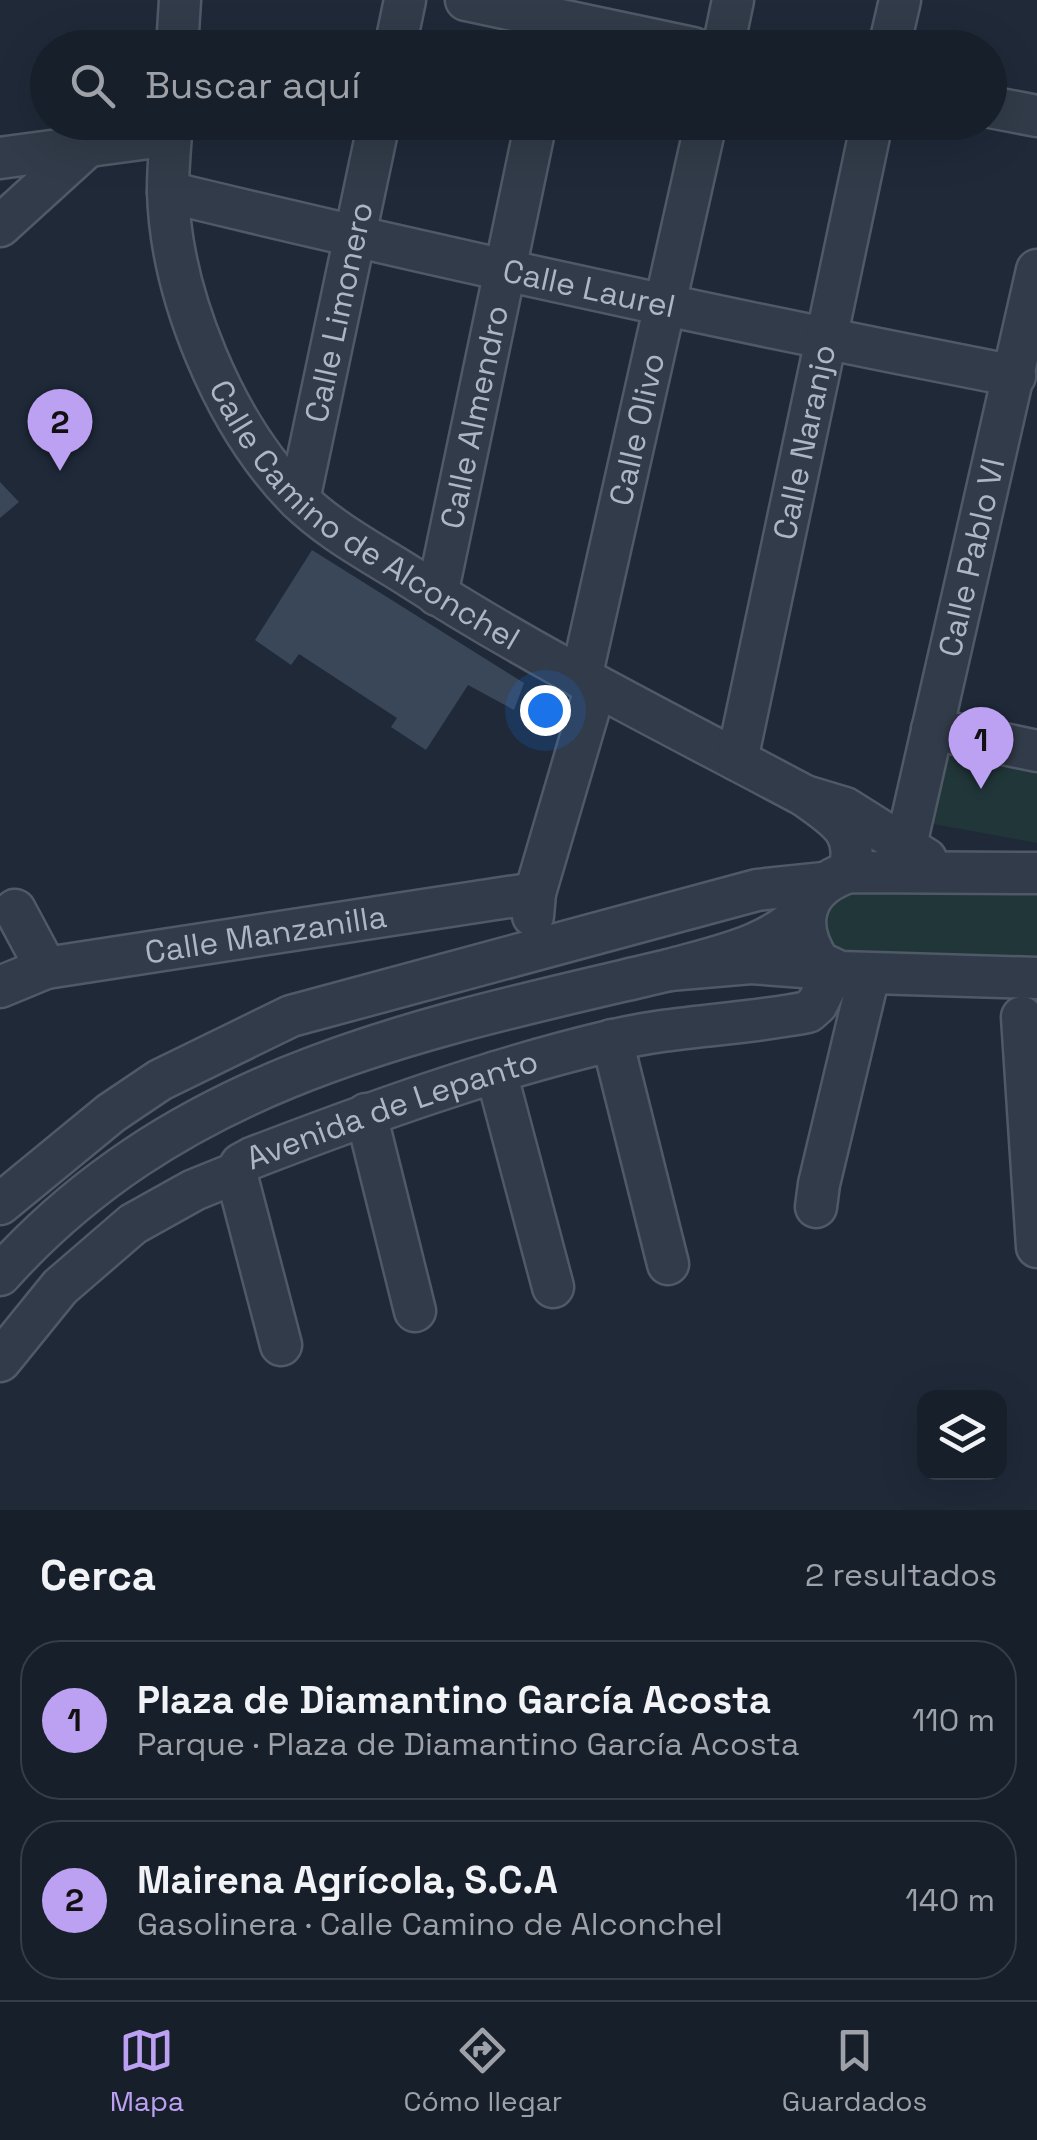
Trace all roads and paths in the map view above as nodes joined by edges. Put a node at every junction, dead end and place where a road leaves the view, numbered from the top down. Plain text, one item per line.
1 (180, 0) edge
2 (405, 0) edge
3 (466, 0) edge
4 (733, 0) edge
5 (900, 0) edge
6 (559, 22) edge
7 (178, 30) edge
8 (399, 30) edge
9 (600, 30) edge
10 (727, 30) edge
11 (893, 30) edge
12 (1007, 110) edge
13 (1037, 116) edge
14 (118, 140) edge
15 (170, 140) edge
16 (375, 140) edge
17 (532, 140) edge
18 (702, 140) edge
19 (868, 140) edge
20 (89, 146) junction
21 (0, 158) edge
22 (168, 192) junction
23 (0, 226) edge
24 (355, 238) junction
25 (503, 269) junction
26 (1037, 270) edge
27 (666, 304) junction
28 (826, 339) junction
29 (1015, 376) junction
30 (299, 500) junction
31 (437, 594) junction
32 (588, 682) junction
33 (932, 729) junction
34 (1037, 751) edge
35 (737, 760) junction
36 (805, 796) junction
37 (906, 845) junction
38 (946, 873) junction
39 (1037, 873) edge
40 (826, 888) junction
41 (535, 893) junction
42 (15, 910) dead end
43 (529, 950) junction
44 (46, 968) junction
45 (669, 970) junction
46 (844, 971) junction
47 (1037, 978) edge
48 (0, 986) edge
49 (1022, 1018) dead end
50 (612, 1040) junction
51 (496, 1072) junction
52 (366, 1114) junction
53 (236, 1173) junction
54 (0, 1204) edge
55 (816, 1207) dead end
56 (1037, 1247) edge
57 (668, 1264) dead end
58 (0, 1274) edge
59 (553, 1287) dead end
60 (415, 1311) dead end
61 (280, 1344) dead end
62 (0, 1361) edge

1 - 7 street
2 - 8 street
3 - 6 street
4 - 10 street
5 - 11 street
6 - 9 street
12 - 13 street
14 - 20 street
15 - 22 street, Calle Camino de Alconchel
16 - 24 street, Calle Limonero
17 - 25 street, Calle Almendro
18 - 27 street, Calle Olivo
19 - 28 street, Calle Naranjo
20 - 21 street
20 - 23 street
22 - 24 street, Calle Laurel
22 - 30 street, Calle Camino de Alconchel
24 - 25 street, Calle Laurel
24 - 30 street, Calle Limonero
25 - 27 street, Calle Laurel
25 - 31 street, Calle Almendro
26 - 29 street, Calle Pablo VI
27 - 28 street, Calle Laurel
27 - 32 street, Calle Olivo
28 - 29 street, Calle Laurel
28 - 35 street, Calle Naranjo
29 - 33 street, Calle Pablo VI
30 - 31 street, Calle Camino de Alconchel
31 - 32 street, Calle Camino de Alconchel
32 - 35 street, Calle Camino de Alconchel
32 - 41 street, Calle Olivo
33 - 34 street
33 - 37 street, Calle Pablo VI
35 - 36 street, Calle Camino de Alconchel
36 - 37 street
36 - 40 street
37 - 38 street
38 - 39 street
38 - 40 street
40 - 43 street
40 - 45 street, Avenida de Lepanto
40 - 46 street
41 - 43 street, Calle Olivo
41 - 44 street, Calle Manzanilla
42 - 44 street
43 - 54 street
44 - 48 street, Calle Manzanilla
45 - 46 street, Avenida de Lepanto
45 - 58 street, Avenida de Lepanto
46 - 47 street, Avenida de Lepanto
46 - 50 street, Avenida de Lepanto
46 - 55 street
49 - 56 street
50 - 51 street, Avenida de Lepanto
50 - 57 street
51 - 52 street, Avenida de Lepanto
51 - 59 street
52 - 53 street, Avenida de Lepanto
52 - 60 street
53 - 61 street
53 - 62 street, Avenida de Lepanto

